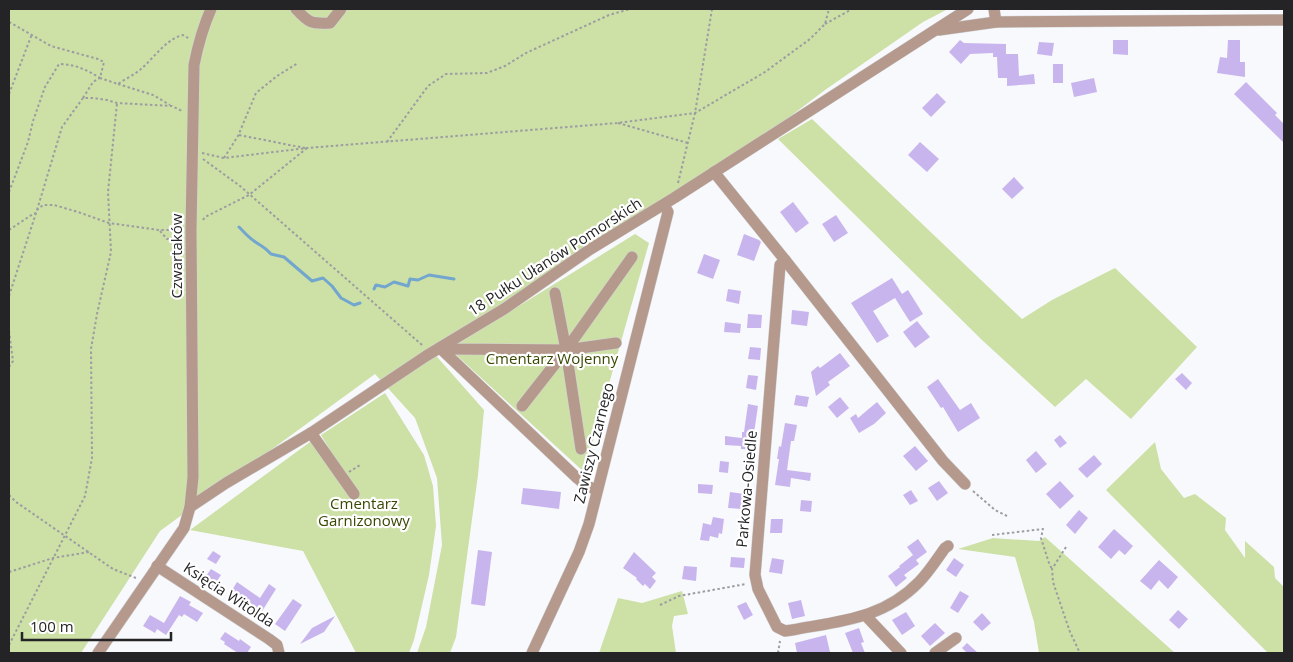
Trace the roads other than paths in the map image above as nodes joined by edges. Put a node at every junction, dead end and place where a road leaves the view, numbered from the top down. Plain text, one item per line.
1 (212, 9) edge
2 (296, 9) edge
3 (342, 9) edge
4 (968, 9) edge
5 (994, 9) edge
6 (1284, 20) edge
7 (996, 22) junction
8 (934, 30) junction
9 (714, 172) junction
10 (664, 204) junction
11 (632, 257) dead end
12 (785, 260) junction
13 (555, 293) dead end
14 (616, 343) dead end
15 (442, 347) junction
16 (566, 350) junction
17 (522, 406) dead end
18 (312, 433) junction
19 (581, 449) dead end
20 (965, 484) road end
21 (597, 490) junction
22 (354, 494) dead end
23 (190, 507) junction
24 (948, 546) dead end
25 (157, 566) junction
26 (866, 616) junction
27 (956, 638) dead end
28 (98, 653) edge
29 (279, 653) edge
30 (532, 653) edge
31 (901, 653) edge
32 (935, 653) edge

1 - 23 street, Czwartaków
2 - 3 street
4 - 8 street, 18 Pułku Ułanów Pomorskich
5 - 7 street
6 - 7 street
7 - 8 street
8 - 9 street, 18 Pułku Ułanów Pomorskich
9 - 10 street, 18 Pułku Ułanów Pomorskich
9 - 12 street
10 - 15 street, 18 Pułku Ułanów Pomorskich
10 - 21 street, Zawiszy Czarnego
11 - 16 street
12 - 20 street
12 - 26 street, Parkowa-Osiedle
13 - 16 street
14 - 16 street
15 - 16 street
15 - 18 street, 18 Pułku Ułanów Pomorskich
15 - 21 street
16 - 17 street
16 - 19 street
18 - 22 street
18 - 23 street, 18 Pułku Ułanów Pomorskich
21 - 30 street, Zawiszy Czarnego
23 - 25 street, Czwartaków
24 - 26 street, Parkowa-Osiedle
25 - 28 street, Czwartaków
25 - 29 street, Księcia Witolda
26 - 31 street
27 - 32 street

